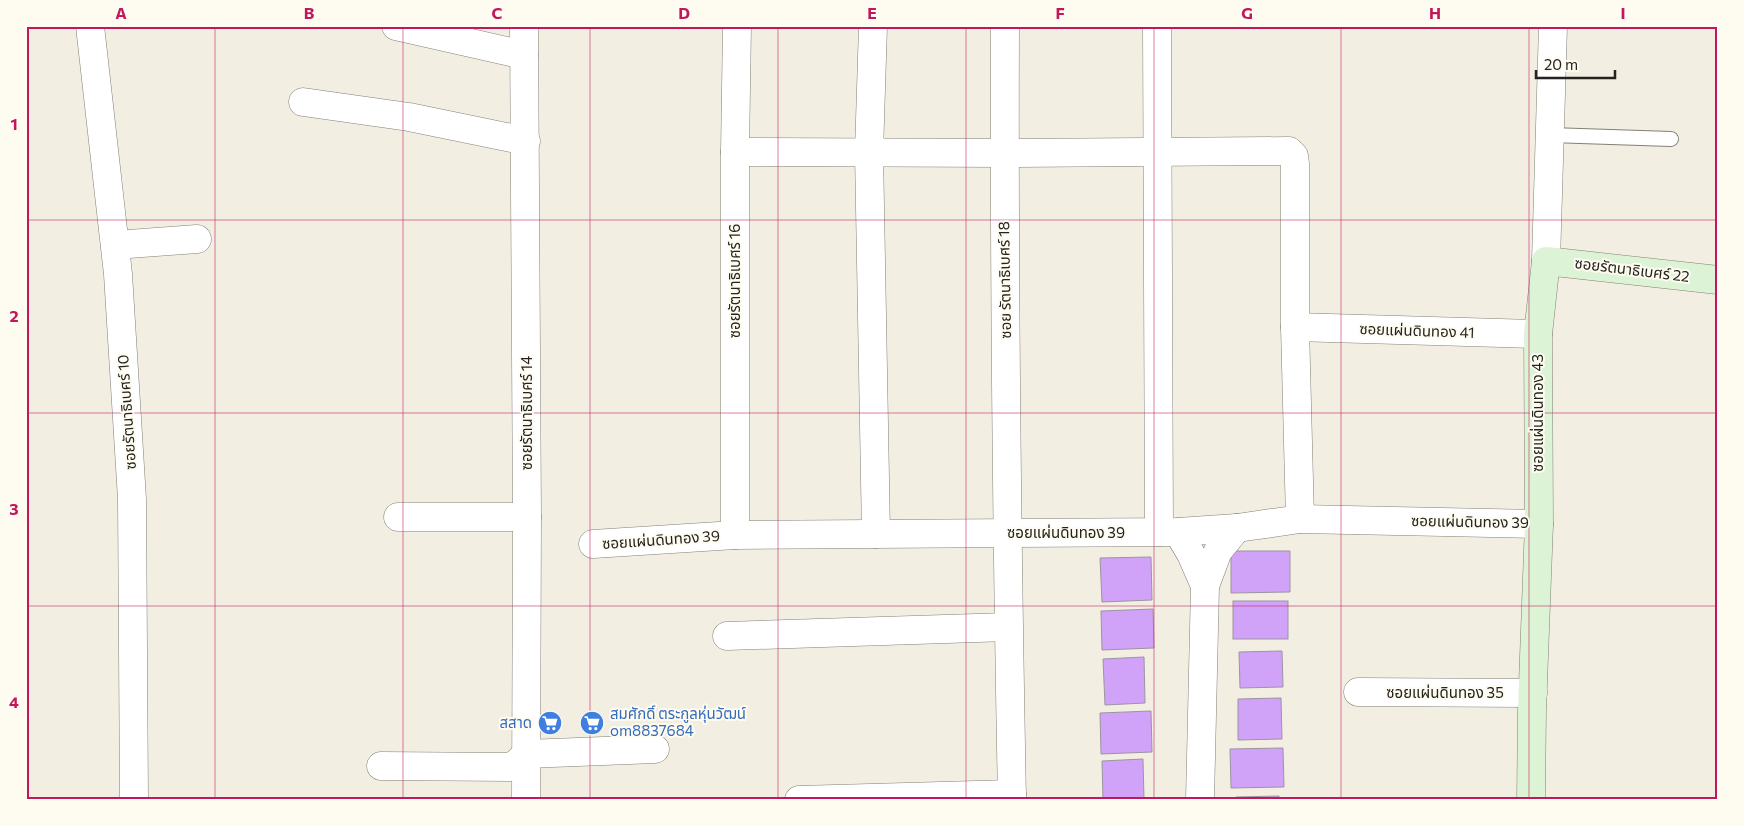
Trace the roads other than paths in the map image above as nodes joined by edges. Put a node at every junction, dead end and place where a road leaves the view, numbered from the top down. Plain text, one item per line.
1 (90, 26) edge
2 (396, 26) edge
3 (524, 26) edge
4 (737, 26) edge
5 (873, 26) edge
6 (1005, 26) edge
7 (1157, 26) edge
8 (1553, 26) edge
9 (524, 55) junction
10 (303, 102) dead end
11 (1550, 135) junction
12 (1671, 139) dead end
13 (526, 141) junction
14 (735, 152) junction
15 (869, 152) junction
16 (1158, 152) junction
17 (1004, 153) junction
18 (197, 239) dead end
19 (115, 245) junction
20 (1546, 260) junction
21 (1718, 280) edge
22 (1295, 327) junction
23 (1538, 334) junction
24 (398, 517) dead end
25 (527, 517) junction
26 (1300, 519) junction
27 (1539, 524) junction
28 (1237, 528) junction
29 (1169, 532) junction
30 (876, 534) junction
31 (1008, 534) junction
32 (735, 535) junction
33 (594, 544) dead end
34 (1205, 586) junction
35 (1008, 627) junction
36 (727, 636) dead end
37 (1358, 692) dead end
38 (1533, 693) junction
39 (655, 749) dead end
40 (526, 754) junction
41 (381, 766) dead end
42 (1012, 797) edge
43 (134, 800) edge
44 (526, 800) edge
45 (799, 800) edge
46 (1200, 800) edge
47 (1531, 800) edge

1 - 19 street, ซอยรัตนาธิเบศร์ 10
2 - 9 street
3 - 9 street, ซอยรัตนาธิเบศร์ 14
4 - 14 street, ซอยรัตนาธิเบศร์ 16
5 - 15 street
6 - 17 street, ซอย รัตนาธิเบศร์ 18
7 - 16 street
8 - 11 street, ซอยแผ่นดินทอง 43
9 - 13 street, ซอยรัตนาธิเบศร์ 14
10 - 13 street
11 - 12 lane
11 - 20 street, ซอยแผ่นดินทอง 43
13 - 25 street, ซอยรัตนาธิเบศร์ 14
14 - 15 street
14 - 32 street, ซอยรัตนาธิเบศร์ 16
15 - 17 street
15 - 30 street
16 - 17 street
16 - 22 street
16 - 29 street
17 - 31 street, ซอย รัตนาธิเบศร์ 18
18 - 19 street
19 - 43 street, ซอยรัตนาธิเบศร์ 10
20 - 21 street, ซอยรัตนาธิเบศร์ 22
20 - 23 street, ซอยแผ่นดินทอง 43
22 - 23 street, ซอยแผ่นดินทอง 41
22 - 26 street
23 - 27 street, ซอยแผ่นดินทอง 43
24 - 25 street
25 - 40 street, ซอยรัตนาธิเบศร์ 14
26 - 27 street, ซอยแผ่นดินทอง 39
26 - 28 street, ซอยแผ่นดินทอง 39
27 - 38 street, ซอยแผ่นดินทอง 43
28 - 29 street, ซอยแผ่นดินทอง 39
28 - 34 street
29 - 31 street, ซอยแผ่นดินทอง 39
29 - 34 street
30 - 31 street, ซอยแผ่นดินทอง 39
30 - 32 street, ซอยแผ่นดินทอง 39
31 - 35 street, ซอย รัตนาธิเบศร์ 18
32 - 33 street, ซอยแผ่นดินทอง 39
34 - 46 street
35 - 36 street
35 - 42 street, ซอย รัตนาธิเบศร์ 18
37 - 38 street, ซอยแผ่นดินทอง 35
38 - 47 street, ซอยแผ่นดินทอง 43
39 - 40 street
40 - 41 street
40 - 44 street, ซอยรัตนาธิเบศร์ 14
42 - 45 street

